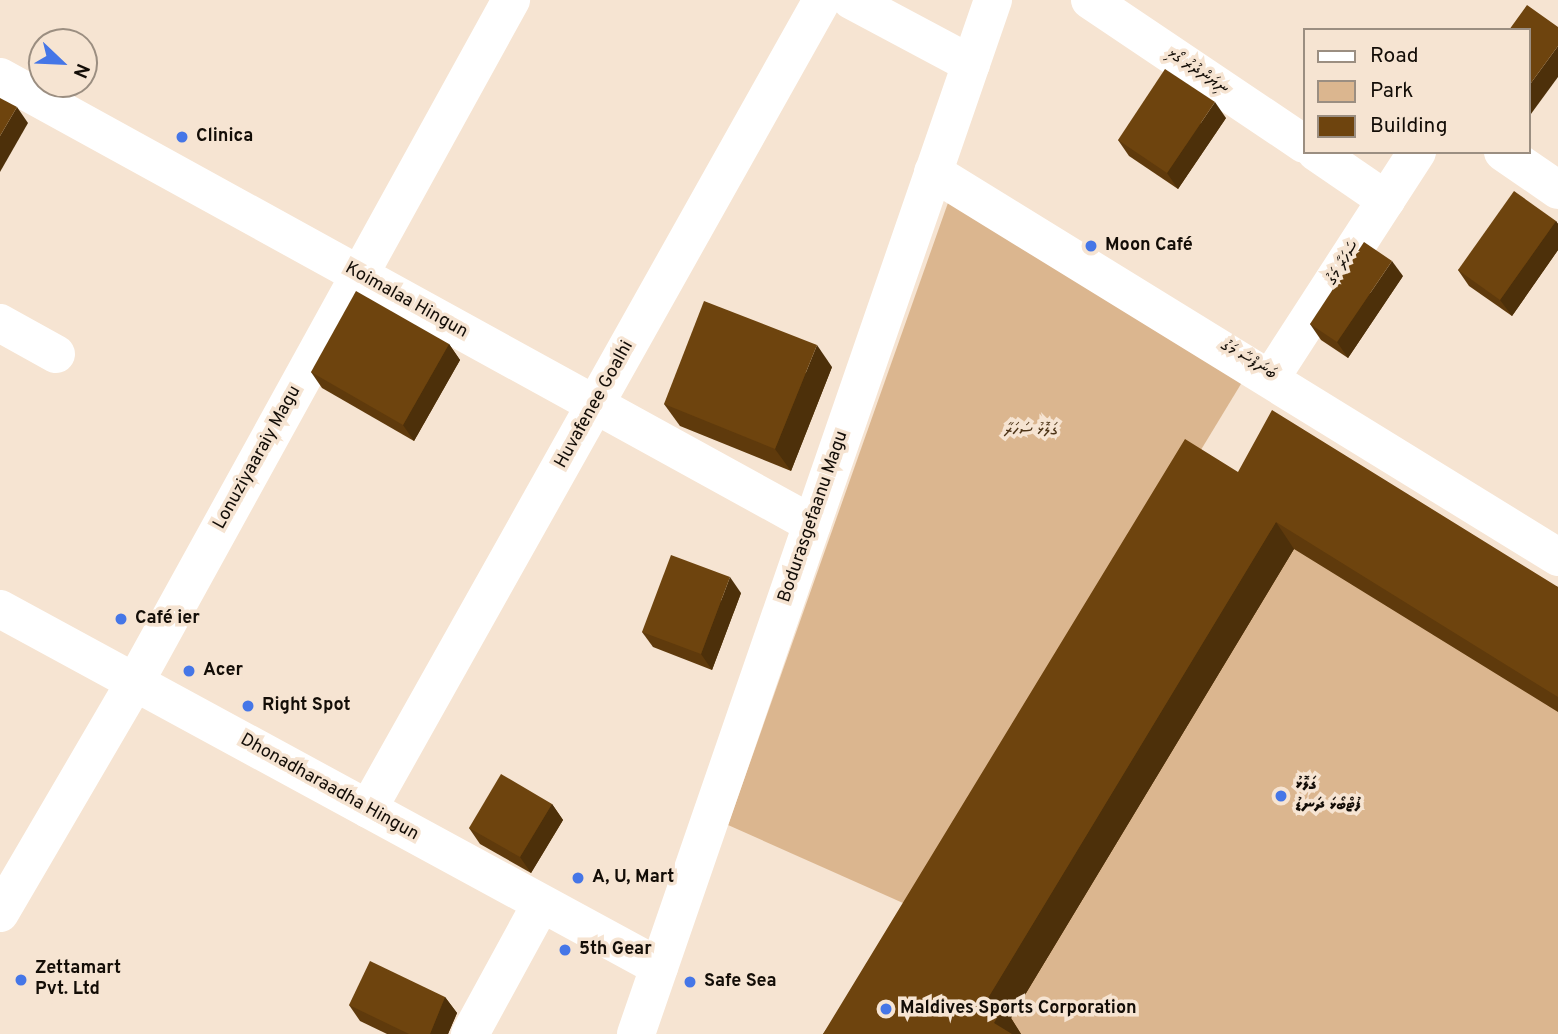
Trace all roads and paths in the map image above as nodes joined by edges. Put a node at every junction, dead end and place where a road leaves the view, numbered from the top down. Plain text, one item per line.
1 (511, 0) edge
2 (822, 0) edge
3 (851, 0) edge
4 (993, 0) edge
5 (1090, 0) edge
6 (971, 64) junction
7 (0, 77) edge
8 (1302, 143) edge
9 (1319, 154) edge
10 (1416, 154) edge
11 (1506, 154) edge
12 (933, 172) junction
13 (1558, 190) edge
14 (1386, 200) junction
15 (359, 275) junction
16 (0, 323) edge
17 (56, 354) dead end
18 (1272, 376) junction
19 (594, 405) junction
20 (812, 524) junction
21 (1558, 557) edge
22 (0, 608) edge
23 (135, 682) junction
24 (368, 809) junction
25 (541, 904) junction
26 (0, 913) edge
27 (659, 967) junction
28 (470, 1034) edge
29 (636, 1034) edge

1 - 15 street, Lonuziyaaraiy Magu
2 - 19 street, Huvafenee Goalhi
3 - 6 street
4 - 6 street, Bodurasgefaanu Magu
5 - 8 street, ނިޔަންދުރު ގޯޅި
6 - 12 street, Bodurasgefaanu Magu
7 - 15 street, Koimalaa Hingun
9 - 14 street
10 - 14 street, ސަހަރާ މަގު
11 - 13 street
12 - 18 street, ބަނަފްސާ މަގު
12 - 20 street, Bodurasgefaanu Magu
14 - 18 street, ސަހަރާ މަގު
15 - 19 street, Koimalaa Hingun
15 - 23 street, Lonuziyaaraiy Magu
16 - 17 street
18 - 21 street, ބަނަފްސާ މަގު
19 - 20 street, Koimalaa Hingun
19 - 24 street, Huvafenee Goalhi
20 - 27 street, Bodurasgefaanu Magu
22 - 23 street, Dhonadharaadha Hingun
23 - 24 street, Dhonadharaadha Hingun
23 - 26 street, Lonuziyaaraiy Magu
24 - 25 street, Dhonadharaadha Hingun
25 - 27 street, Dhonadharaadha Hingun
25 - 28 street
27 - 29 street, Bodurasgefaanu Magu

